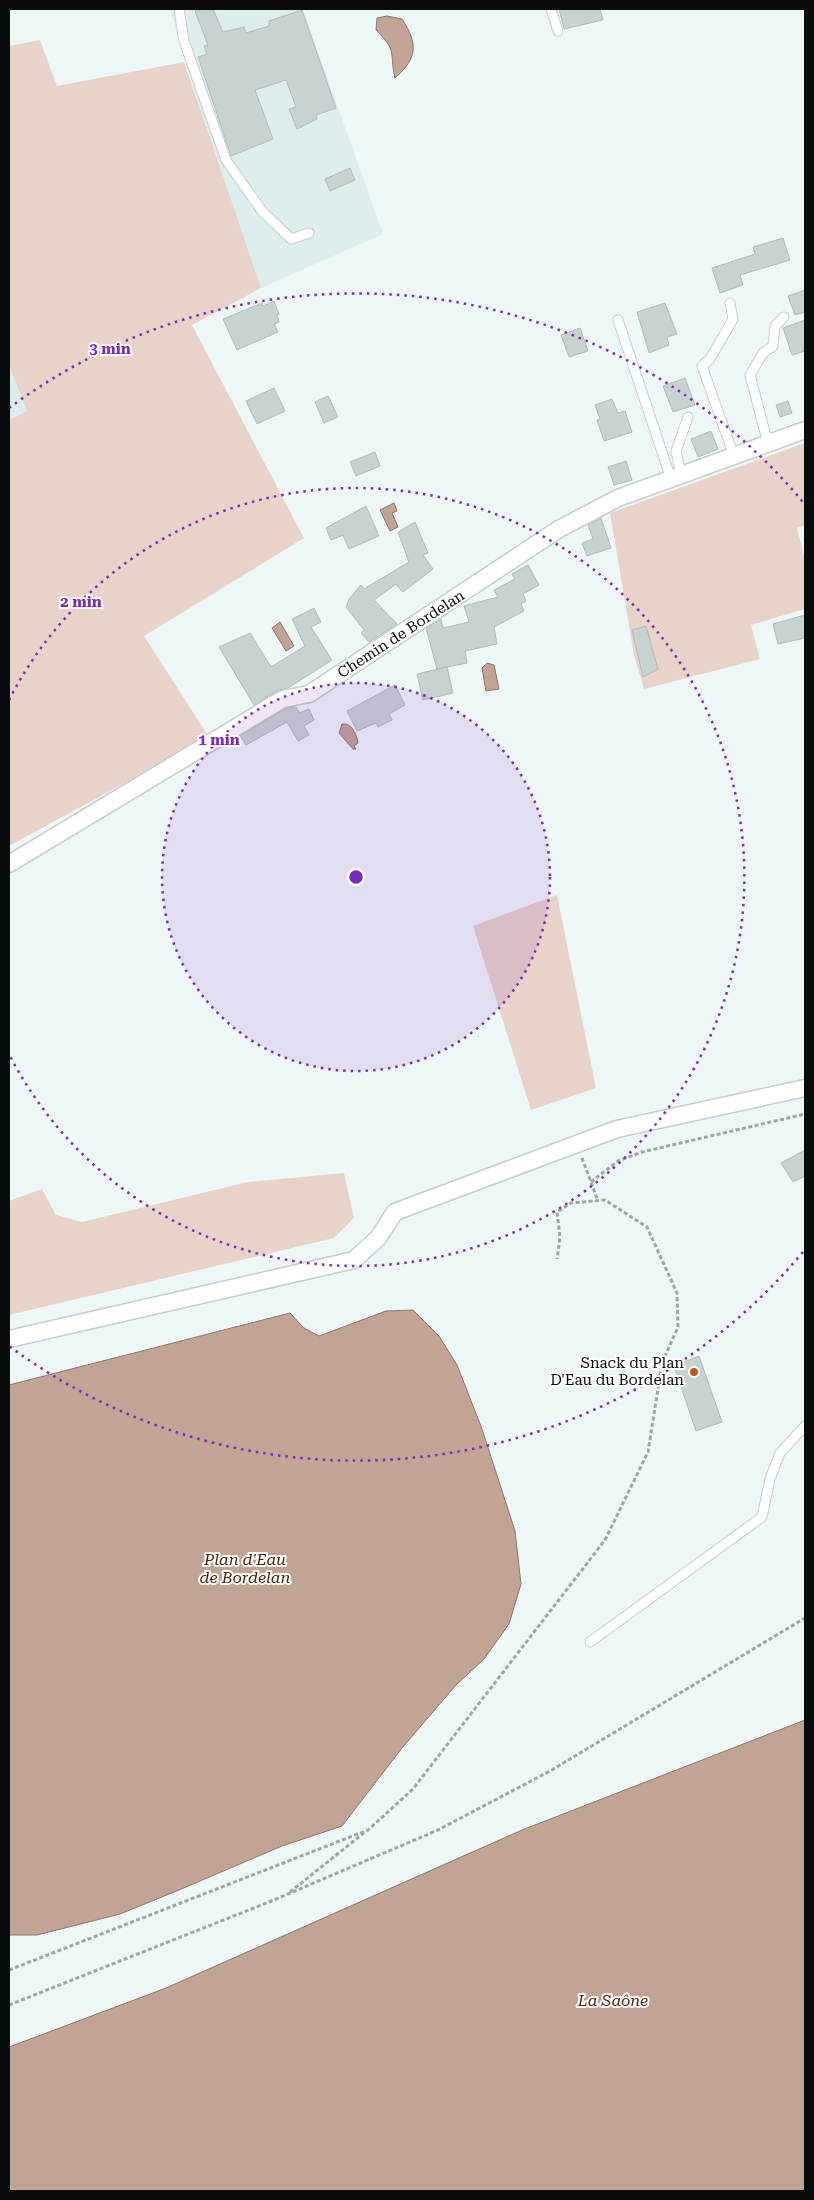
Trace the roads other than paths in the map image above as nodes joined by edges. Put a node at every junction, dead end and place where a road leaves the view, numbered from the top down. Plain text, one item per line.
1 (179, 9) edge
2 (551, 9) edge
3 (558, 31) dead end
4 (309, 233) dead end
5 (730, 303) dead end
6 (784, 317) dead end
7 (618, 320) dead end
8 (688, 417) dead end
9 (805, 430) edge
10 (768, 444) junction
11 (734, 456) junction
12 (676, 477) junction
13 (9, 864) edge
14 (805, 1088) edge
15 (9, 1338) edge
16 (805, 1426) edge
17 (590, 1642) dead end

1 - 4 lane
2 - 3 lane
5 - 11 lane
6 - 10 lane
7 - 12 lane
8 - 12 lane
9 - 10 street, Chemin de Bordelan
10 - 11 street, Chemin de Bordelan
11 - 12 street, Chemin de Bordelan
12 - 13 street, Chemin de Bordelan
14 - 15 street
16 - 17 lane

